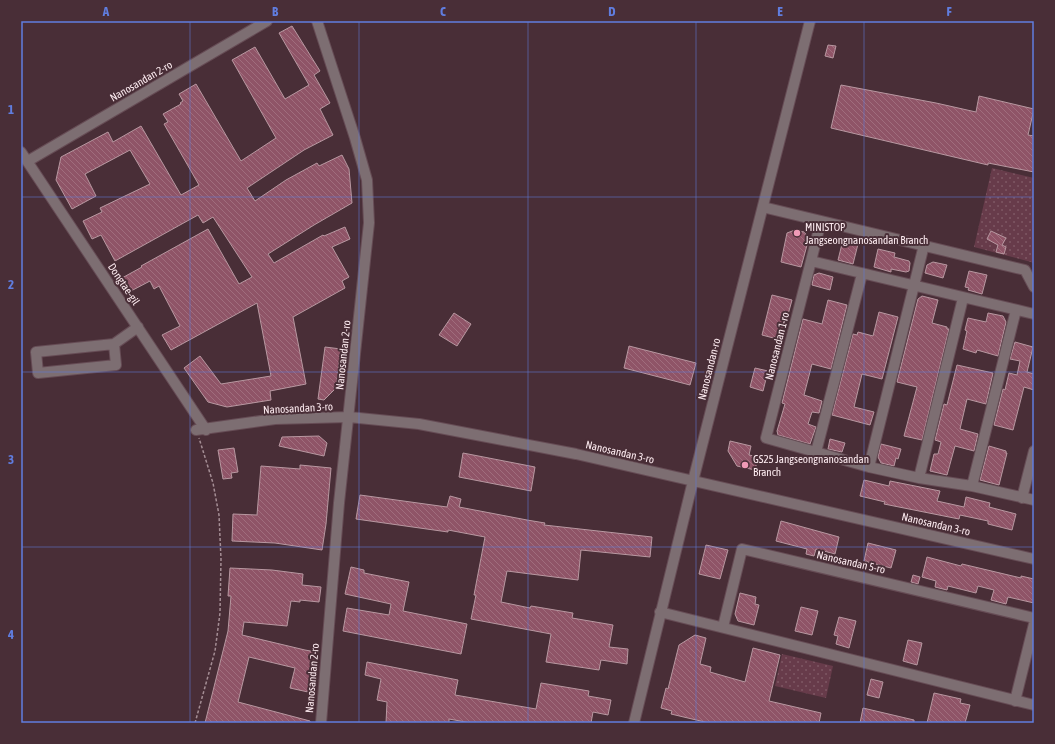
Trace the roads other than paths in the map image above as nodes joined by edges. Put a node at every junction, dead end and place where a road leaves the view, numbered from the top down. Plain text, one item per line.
1 (267, 21) edge
2 (317, 21) edge
3 (810, 21) edge
4 (21, 152) edge
5 (28, 161) junction
6 (764, 207) junction
7 (821, 221) junction
8 (924, 245) junction
9 (810, 261) junction
10 (862, 274) junction
11 (914, 286) junction
12 (1034, 287) edge
13 (963, 298) junction
14 (1016, 310) junction
15 (1034, 314) edge
16 (138, 327) junction
17 (114, 344) junction
18 (349, 417) junction
19 (201, 430) joint
20 (1034, 450) edge
21 (816, 452) junction
22 (869, 467) junction
23 (919, 478) junction
24 (693, 481) junction
25 (972, 486) junction
26 (1022, 498) junction
27 (1034, 500) edge
28 (1034, 559) edge
29 (660, 612) junction
30 (1034, 618) edge
31 (1034, 624) edge
32 (723, 628) junction
33 (1015, 701) junction
34 (1034, 705) edge
35 (320, 723) edge
36 (634, 723) edge

1 - 5 street, Nanosandan 2-ro
2 - 18 street, Nanosandan 2-ro
3 - 6 street, Nanosandan-ro
4 - 5 street, Dongtae-gil
5 - 16 street, Dongtae-gil
6 - 7 street
6 - 24 street, Nanosandan-ro
7 - 8 street
7 - 9 street
8 - 11 street
8 - 12 street
9 - 10 street
9 - 21 street, Nanosandan 1-ro
10 - 11 street
10 - 21 street
11 - 13 street
11 - 22 street
13 - 14 street
13 - 23 street
14 - 15 street
14 - 25 street
16 - 17 street
16 - 19 street, Dongtae-gil
17 - 17 street
18 - 19 street, Nanosandan 3-ro
18 - 24 street, Nanosandan 3-ro
18 - 35 street, Nanosandan 2-ro
20 - 26 street
21 - 22 street, Nanosandan 1-ro
22 - 23 street, Nanosandan 1-ro
23 - 25 street, Nanosandan 1-ro
24 - 28 street, Nanosandan 3-ro
24 - 29 street, Nanosandan-ro
25 - 26 street, Nanosandan 1-ro
26 - 27 street, Nanosandan 1-ro
29 - 32 street
29 - 36 street, Nanosandan-ro
30 - 32 street, Nanosandan 5-ro
31 - 33 street
32 - 33 street
33 - 34 street

